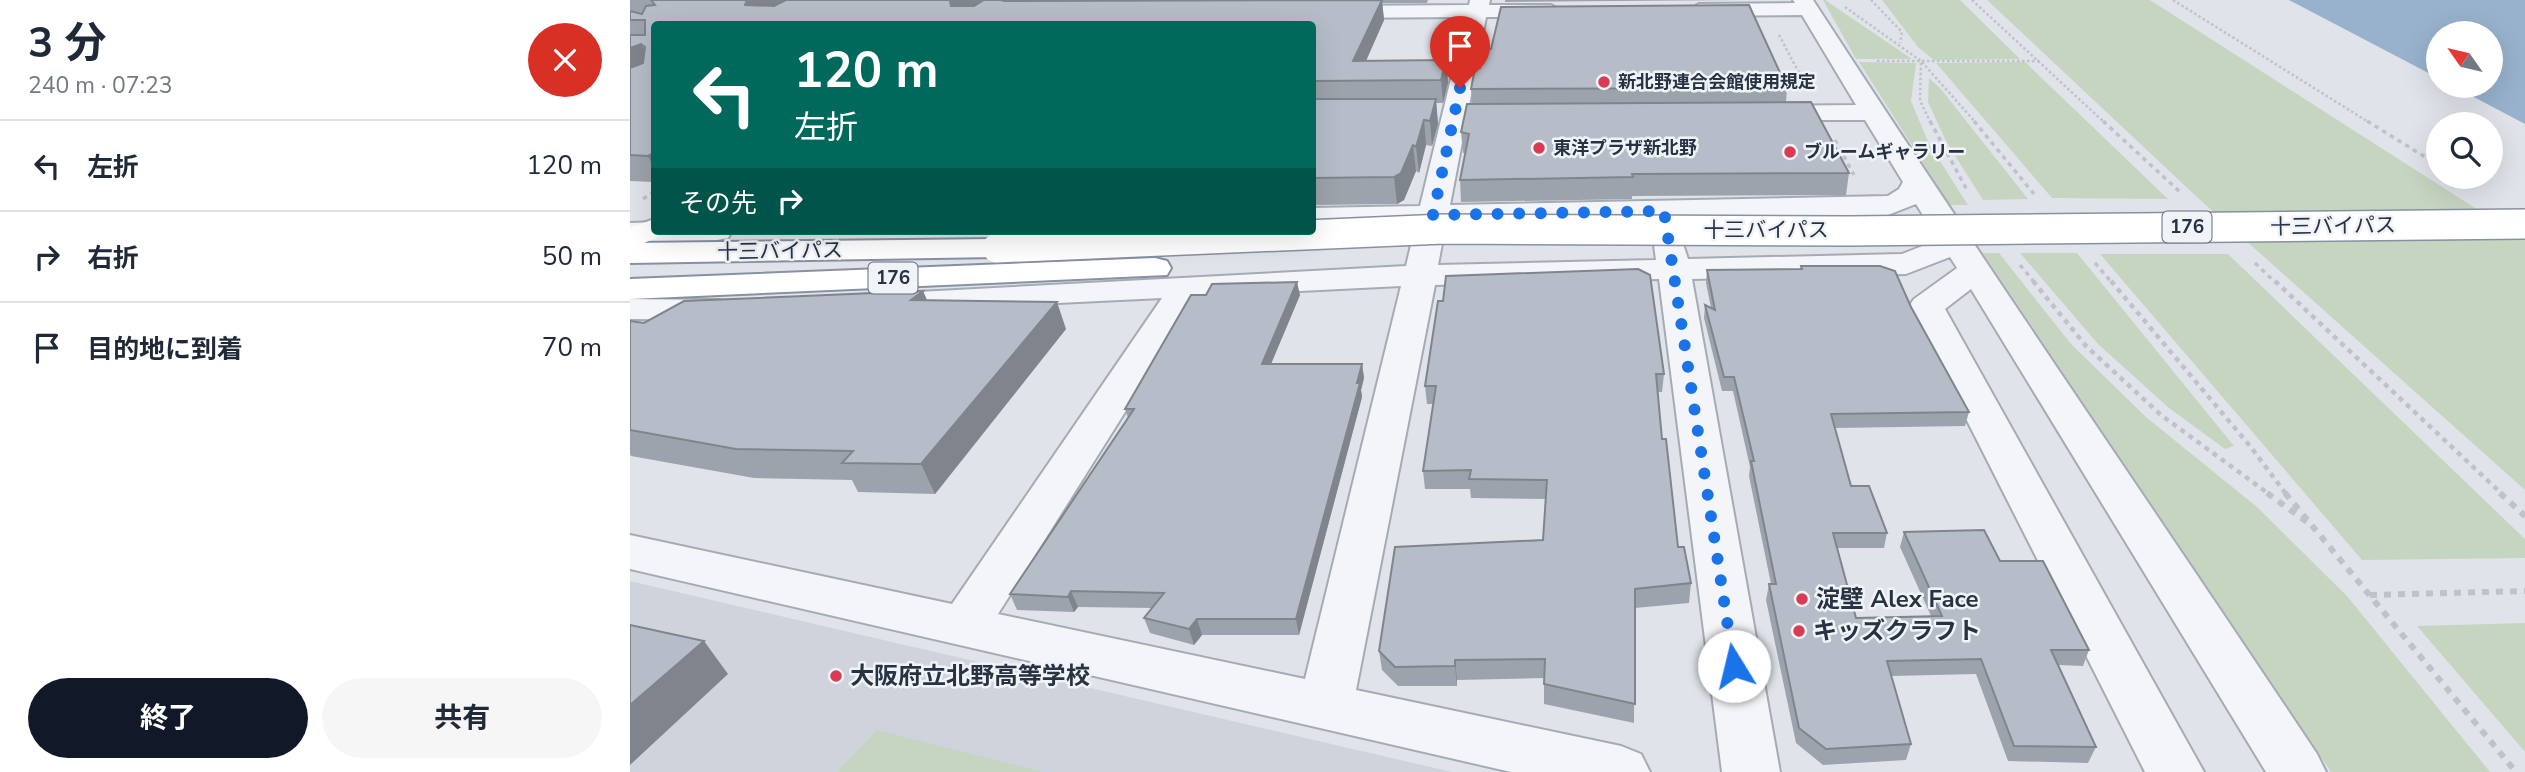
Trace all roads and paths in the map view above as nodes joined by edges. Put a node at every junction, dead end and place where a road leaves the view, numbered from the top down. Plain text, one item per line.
1 (1834, 0) edge
2 (1871, 0) edge
3 (2173, 0) edge
4 (1806, 5) edge
5 (1018, 6) edge
6 (1478, 6) edge
7 (1324, 8) edge
8 (1683, 10) edge
9 (1573, 11) edge
10 (976, 21) edge
11 (996, 21) edge
12 (1900, 43) junction
13 (1921, 61) junction
14 (2040, 61) dead end
15 (1875, 112) junction
16 (1739, 113) edge
17 (2426, 158) edge
18 (1917, 181) junction
19 (2035, 195) dead end
20 (1975, 202) dead end
21 (1664, 211) junction
22 (1433, 215) junction
23 (1316, 217) edge
24 (2525, 224) edge
25 (1850, 231) junction
26 (1949, 233) junction
27 (1316, 234) edge
28 (723, 235) edge
29 (1303, 235) edge
30 (997, 248) junction
31 (2011, 255) dead end
32 (2091, 258) dead end
33 (630, 267) edge
34 (1674, 268) junction
35 (1975, 271) junction
36 (1420, 275) junction
37 (1172, 276) junction
38 (630, 289) edge
39 (630, 309) edge
40 (2307, 523) junction
41 (630, 552) edge
42 (2525, 591) edge
43 (2370, 595) junction
44 (964, 626) junction
45 (1325, 706) junction
46 (1621, 772) edge
47 (1751, 772) edge
48 (2175, 772) edge
49 (2297, 772) edge
50 (2516, 772) edge

1 - 12 path
2 - 12 path
3 - 17 path
4 - 8 street
4 - 15 street
5 - 10 main road
5 - 11 main road
6 - 7 street
6 - 9 street
6 - 22 street
12 - 13 path
13 - 14 path
13 - 19 path
13 - 20 path
15 - 16 street
15 - 18 street
18 - 21 street
18 - 26 street
21 - 22 street
21 - 34 street
22 - 23 street
22 - 36 street
24 - 25 main road, 十三バイパス / 176, bridge
25 - 27 main road, 十三バイパス / 176, bridge
25 - 37 main road, 176, bridge
26 - 34 street
26 - 35 street
28 - 30 main road, 十三バイパス / 176
29 - 30 main road, 十三バイパス / 176, bridge
30 - 33 main road, 176
31 - 40 path
32 - 40 path
34 - 36 street
34 - 47 street
35 - 48 street
35 - 49 street
36 - 37 street
36 - 45 street
37 - 38 main road, 176
37 - 39 street
37 - 44 street
40 - 43 path
41 - 44 street
42 - 43 path
43 - 50 path
44 - 45 street
45 - 46 street

